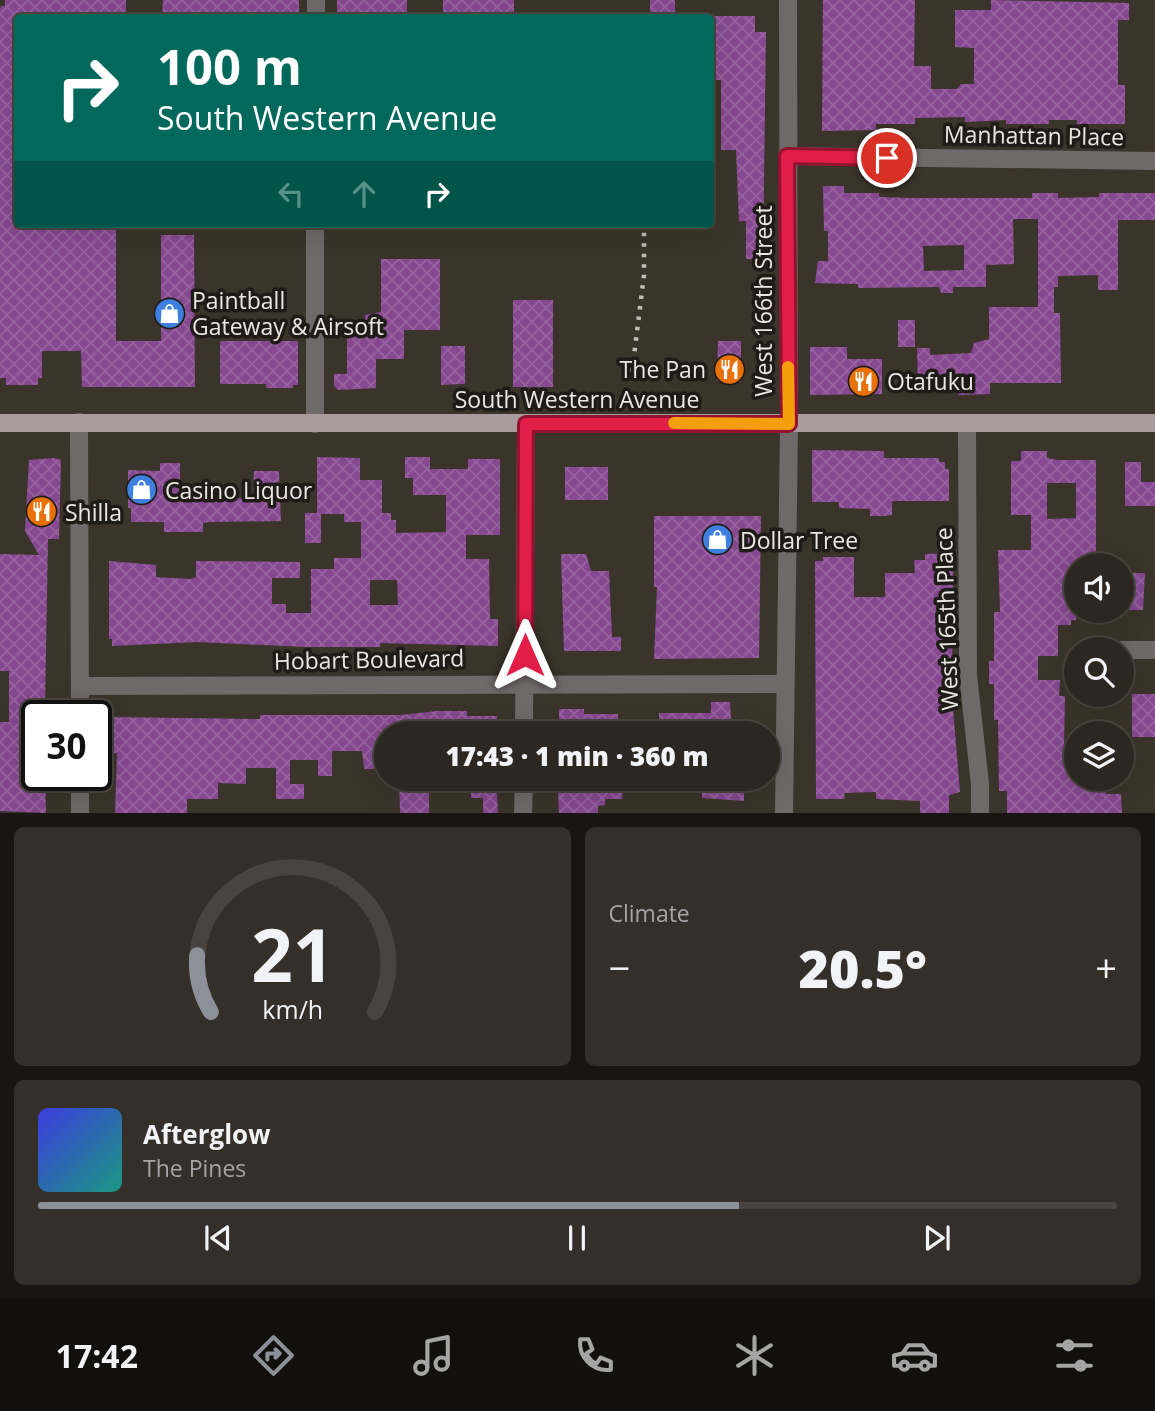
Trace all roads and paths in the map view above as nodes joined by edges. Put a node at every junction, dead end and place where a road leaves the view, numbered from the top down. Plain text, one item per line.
1 (788, 0) edge
2 (787, 156) junction
3 (1155, 160) edge
4 (315, 228) edge
5 (79, 422) junction
6 (1155, 422) edge
7 (0, 423) edge
8 (967, 423) junction
9 (315, 424) junction
10 (526, 424) junction
11 (789, 424) junction
12 (1134, 650) edge
13 (1155, 650) edge
14 (525, 682) junction
15 (785, 684) junction
16 (80, 685) junction
17 (80, 700) edge
18 (524, 721) edge
19 (80, 791) edge
20 (524, 791) edge
21 (80, 813) edge
22 (523, 813) edge
23 (785, 813) edge
24 (980, 813) edge

1 - 2 street, West 166th Street
2 - 3 street, Manhattan Place
2 - 11 street, West 166th Street
4 - 9 street
5 - 7 main road, South Western Avenue
5 - 9 main road, South Western Avenue
5 - 16 street
6 - 8 main road, South Western Avenue
8 - 11 main road, South Western Avenue
8 - 24 street, West 165th Place
9 - 10 main road, South Western Avenue
10 - 11 main road, South Western Avenue
10 - 14 street
11 - 15 street, West 166th Street
12 - 13 street
14 - 15 street, Hobart Boulevard
14 - 16 street, Hobart Boulevard
14 - 18 street
15 - 23 street, West 166th Street
16 - 17 street
19 - 21 street
20 - 22 street

